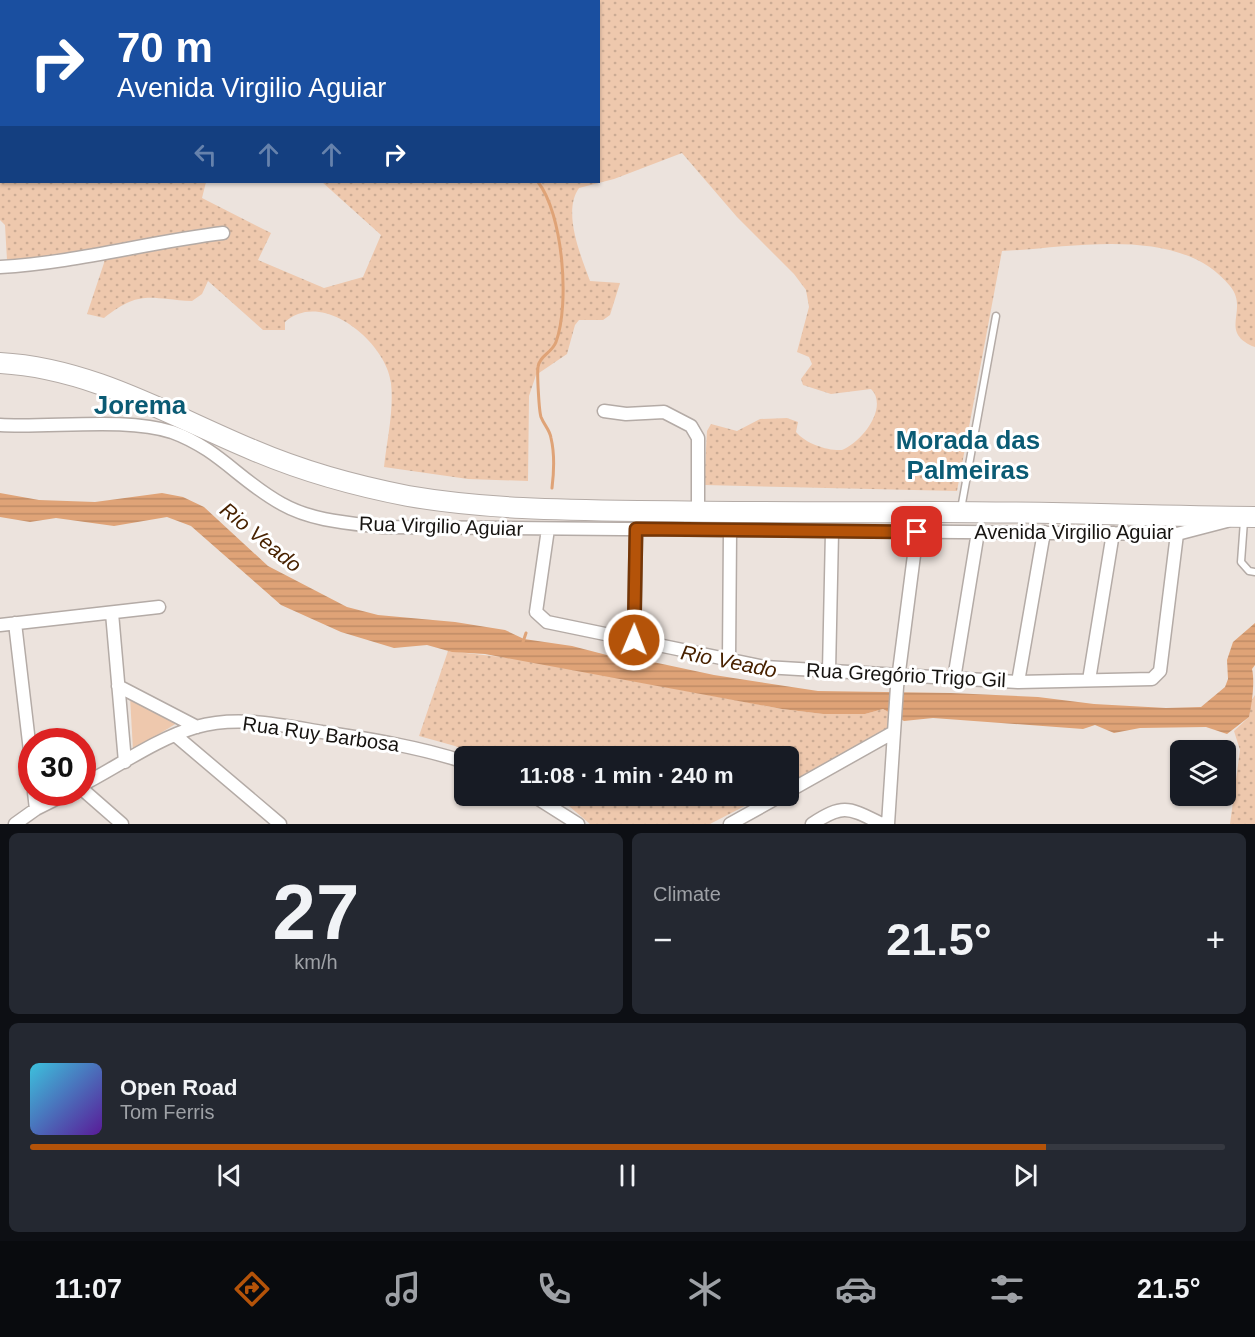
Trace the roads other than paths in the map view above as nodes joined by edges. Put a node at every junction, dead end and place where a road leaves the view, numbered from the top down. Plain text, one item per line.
1 (223, 234) dead end
2 (0, 267) edge
3 (996, 316) dead end
4 (0, 363) edge
5 (604, 411) dead end
6 (0, 425) edge
7 (698, 513) junction
8 (960, 513) junction
9 (1246, 517) edge
10 (548, 529) junction
11 (636, 529) junction
12 (730, 532) junction
13 (832, 532) junction
14 (917, 532) junction
15 (978, 532) junction
16 (1044, 532) junction
17 (1113, 533) junction
18 (1177, 534) junction
19 (1255, 572) edge
20 (159, 607) dead end
21 (112, 613) junction
22 (15, 623) junction
23 (0, 625) edge
24 (634, 640) junction
25 (729, 660) junction
26 (829, 671) junction
27 (899, 674) junction
28 (954, 679) junction
29 (1089, 680) junction
30 (1018, 682) junction
31 (118, 686) junction
32 (197, 727) junction
33 (27, 728) edge
34 (894, 731) junction
35 (175, 735) junction
36 (454, 759) edge
37 (125, 762) junction
38 (96, 779) edge
39 (799, 785) edge
40 (96, 800) edge
41 (36, 806) edge
42 (42, 806) edge
43 (549, 806) edge
44 (764, 806) edge
45 (36, 809) junction
46 (816, 821) edge
47 (736, 823) edge
48 (15, 824) edge
49 (122, 824) edge
50 (280, 824) edge
51 (578, 824) edge
52 (882, 824) edge
53 (888, 824) edge

1 - 2 street
3 - 8 lane
4 - 7 highway
5 - 7 street
6 - 10 street, Rua Virgilio Aguiar
7 - 8 highway
8 - 9 highway
9 - 18 street, Avenida Virgilio Aguiar
9 - 19 lane
10 - 11 street, Avenida Virgilio Aguiar
10 - 24 street, Rua Gregório Trigo Gil
11 - 12 street, Avenida Virgilio Aguiar
11 - 24 street
12 - 13 street, Avenida Virgilio Aguiar
12 - 25 street
13 - 14 street, Avenida Virgilio Aguiar
13 - 26 street
14 - 15 street, Avenida Virgilio Aguiar
14 - 27 street
15 - 16 street, Avenida Virgilio Aguiar
15 - 28 street
16 - 17 street, Avenida Virgilio Aguiar
16 - 30 street
17 - 18 street, Avenida Virgilio Aguiar
17 - 29 street
18 - 29 street, Rua Gregório Trigo Gil
20 - 21 street
21 - 22 street
21 - 31 street
22 - 23 street
22 - 33 street
24 - 25 street, Rua Gregório Trigo Gil
25 - 26 street, Rua Gregório Trigo Gil
26 - 27 street, Rua Gregório Trigo Gil
27 - 28 street, Rua Gregório Trigo Gil
27 - 34 street
28 - 30 street, Rua Gregório Trigo Gil
29 - 30 street, Rua Gregório Trigo Gil
31 - 32 street
31 - 37 street
32 - 35 street, Rua Ruy Barbosa
32 - 36 street, Rua Ruy Barbosa
34 - 39 street
34 - 53 street
35 - 37 street, Rua Ruy Barbosa
35 - 50 street
37 - 38 street, Rua Ruy Barbosa
40 - 49 street
41 - 45 street
42 - 45 street
43 - 51 street
44 - 47 street
45 - 48 street
46 - 52 street

